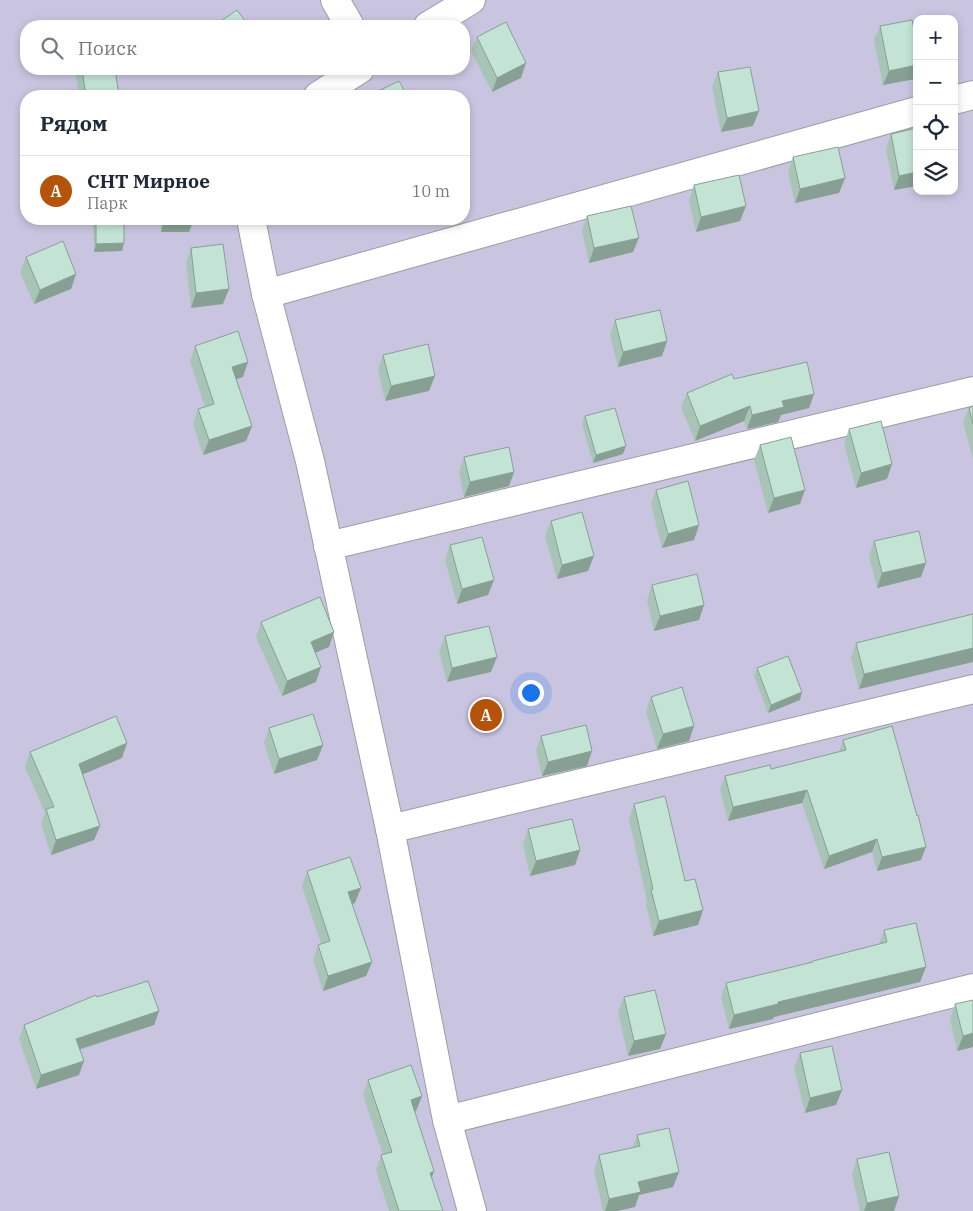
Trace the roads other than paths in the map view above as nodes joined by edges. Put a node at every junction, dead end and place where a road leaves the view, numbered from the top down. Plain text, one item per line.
1 (335, 0) edge
2 (471, 0) edge
3 (347, 20) edge
4 (438, 20) edge
5 (351, 75) edge
6 (327, 90) edge
7 (973, 95) edge
8 (958, 99) edge
9 (913, 112) edge
10 (252, 225) edge
11 (266, 294) junction
12 (973, 391) edge
13 (328, 546) junction
14 (973, 690) edge
15 (390, 829) junction
16 (973, 988) edge
17 (446, 1120) junction
18 (472, 1211) edge

1 - 3 street
2 - 4 street
5 - 6 street
7 - 8 street
9 - 11 street
10 - 11 street
11 - 13 street
12 - 13 street
13 - 15 street
14 - 15 street
15 - 17 street
16 - 17 street
17 - 18 street

